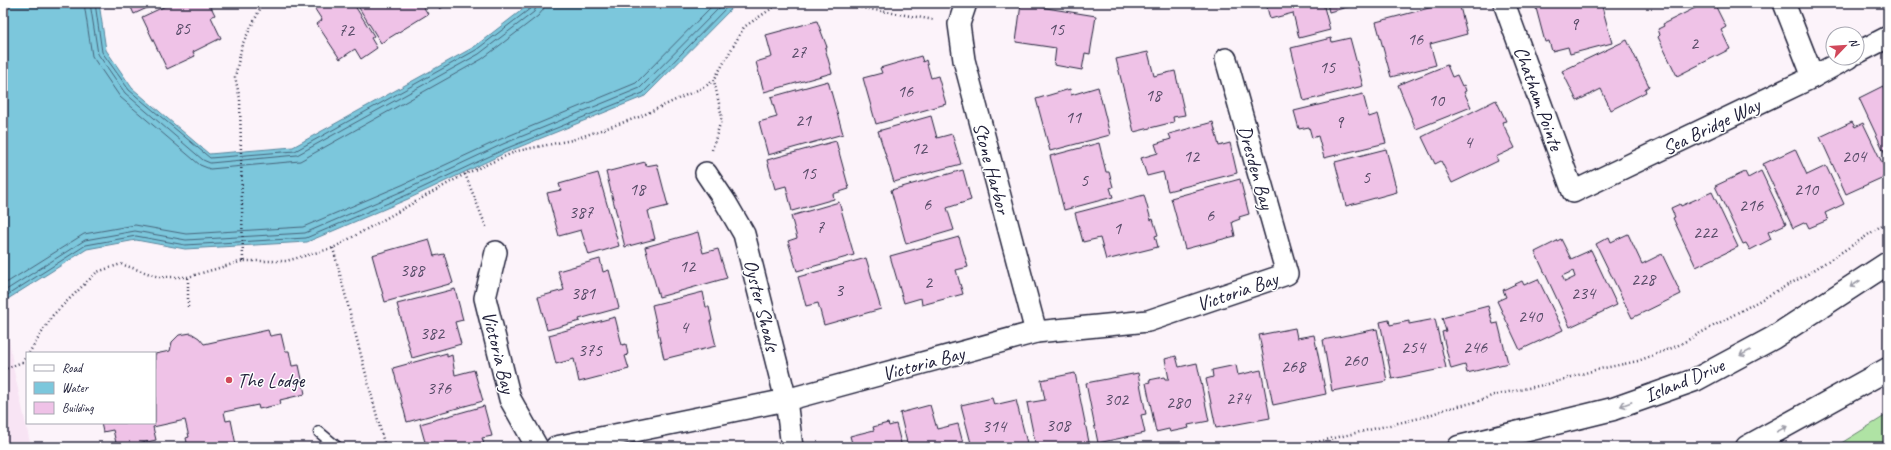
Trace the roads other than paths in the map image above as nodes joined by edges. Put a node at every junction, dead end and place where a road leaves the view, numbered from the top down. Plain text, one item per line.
1 (966, 3) edge
2 (1504, 3) edge
3 (1784, 3) edge
4 (1888, 37) edge
5 (1865, 49) edge
6 (1226, 59) dead end
7 (1833, 66) edge
8 (1813, 77) junction
9 (706, 174) road end
10 (1573, 192) joint
11 (496, 252) road end
12 (1888, 263) edge
13 (1287, 274) joint
14 (1036, 332) junction
15 (1888, 369) edge
16 (786, 400) junction
17 (319, 432) dead end
18 (337, 447) edge
19 (537, 447) edge
20 (556, 447) edge
21 (792, 447) edge
22 (1459, 447) edge
23 (1747, 447) edge

1 - 14 street, Stone Harbor
2 - 10 street, Chatham Pointe
3 - 8 street
4 - 5 street
6 - 13 street, Dresden Bay
7 - 8 street, Sea Bridge Way
8 - 10 street, Sea Bridge Way
9 - 16 street, Oyster Shoals
11 - 19 street, Victoria Bay
12 -> 22 main road, Island Drive
13 - 14 street, Victoria Bay
14 - 16 street, Victoria Bay
23 -> 15 main road
16 - 20 street, Victoria Bay
16 - 21 street, Oyster Shoals
17 - 18 lane

